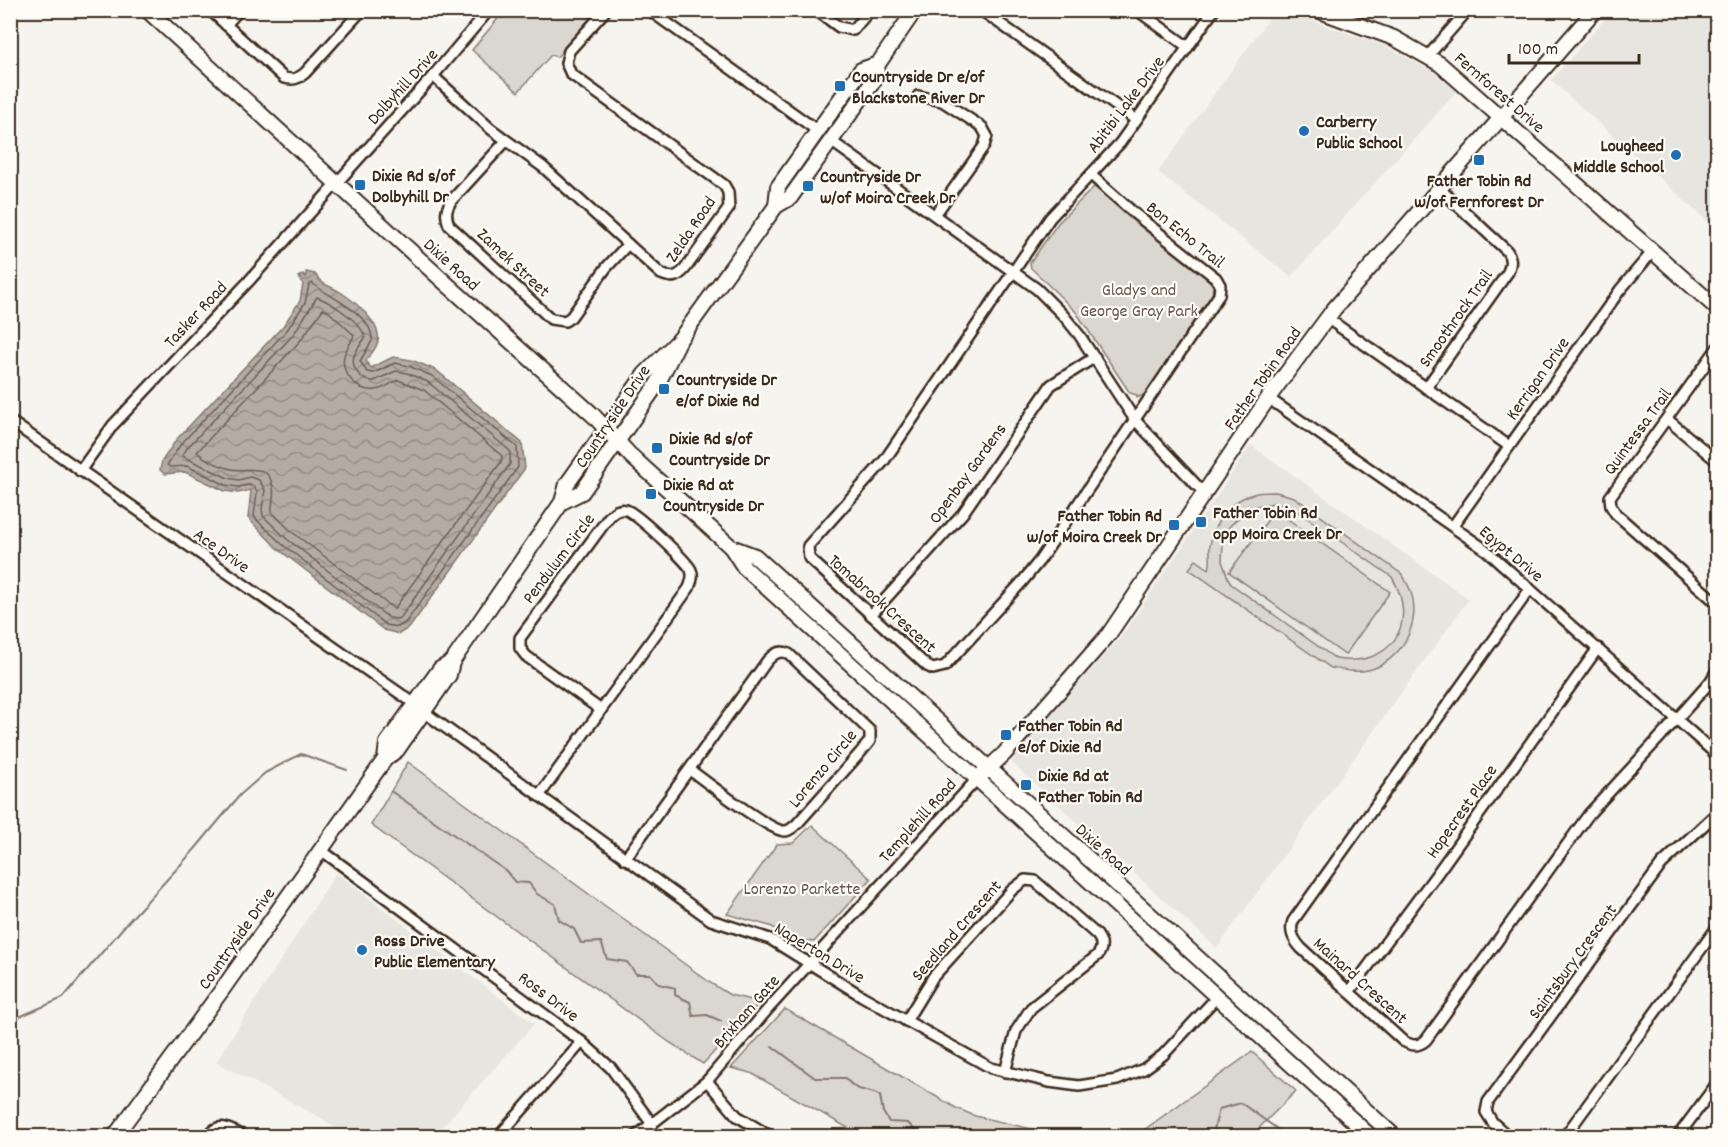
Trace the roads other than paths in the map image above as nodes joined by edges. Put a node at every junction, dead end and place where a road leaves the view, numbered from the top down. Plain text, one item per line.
1 (147, 10) edge
2 (210, 10) edge
3 (239, 10) edge
4 (362, 10) edge
5 (489, 10) edge
6 (606, 10) edge
7 (649, 10) edge
8 (816, 10) edge
9 (870, 10) edge
10 (915, 10) edge
11 (981, 10) edge
12 (1137, 10) edge
13 (1214, 10) edge
14 (1317, 10) edge
15 (1468, 10) edge
16 (1595, 10) edge
17 (1348, 16) edge
18 (226, 25) junction
19 (1188, 47) junction
20 (1428, 56) junction
21 (878, 64) junction
22 (433, 76) junction
23 (918, 96) dead end
24 (1502, 117) junction
25 (1136, 120) junction
26 (818, 131) junction
27 (506, 141) junction
28 (831, 141) junction
29 (1091, 175) junction
30 (336, 182) junction
31 (1440, 189) junction
32 (776, 206) junction
33 (935, 215) junction
34 (628, 244) junction
35 (1653, 251) junction
36 (1014, 271) junction
37 (1718, 309) edge
38 (1327, 318) junction
39 (680, 339) junction
40 (1718, 347) edge
41 (1095, 357) junction
42 (1426, 388) junction
43 (1268, 398) junction
44 (1667, 419) junction
45 (1135, 420) junction
46 (10, 421) edge
47 (606, 429) junction
48 (617, 441) junction
49 (1509, 446) junction
50 (1718, 462) edge
51 (80, 471) junction
52 (1204, 493) junction
53 (562, 502) junction
54 (1453, 526) junction
55 (731, 547) junction
56 (1530, 589) junction
57 (1718, 604) edge
58 (871, 615) junction
59 (1598, 648) junction
60 (1718, 669) edge
61 (419, 708) junction
62 (601, 710) junction
63 (1676, 719) junction
64 (1718, 756) edge
65 (989, 768) junction
66 (690, 770) junction
67 (977, 779) junction
68 (538, 796) junction
69 (1718, 812) edge
70 (321, 850) junction
71 (625, 860) junction
72 (1718, 926) edge
73 (810, 963) junction
74 (1350, 992) junction
75 (1216, 998) junction
76 (906, 1022) junction
77 (582, 1042) junction
78 (1005, 1072) junction
79 (707, 1081) junction
80 (1718, 1082) edge
81 (652, 1124) junction
82 (115, 1137) edge
83 (208, 1137) edge
84 (243, 1137) edge
85 (499, 1137) edge
86 (636, 1137) edge
87 (770, 1137) edge
88 (1370, 1137) edge
89 (1394, 1137) edge
90 (1508, 1137) edge
91 (1565, 1137) edge
92 (1678, 1137) edge

1 - 30 main road, Dixie Road
2 - 18 street
3 - 18 street
4 - 18 street
5 - 22 street, Dolbyhill Drive
6 - 34 street, Zelda Road
7 - 26 street
8 - 9 street
10 - 21 main road, Countryside Drive
11 - 25 street
12 - 19 street
13 - 19 street, Abitibi Lake Drive
14 - 17 main road, Fernforest Drive
15 - 20 street
16 - 24 main road, Father Tobin Road
17 - 20 main road, Fernforest Drive
19 - 25 street, Abitibi Lake Drive
20 - 24 main road, Fernforest Drive
21 - 26 main road, Countryside Drive
21 - 28 main road, Countryside Drive
22 - 27 street, Zelda Road
22 - 30 street, Dolbyhill Drive
23 - 33 street
24 - 31 main road, Father Tobin Road
24 - 35 main road, Fernforest Drive
25 - 29 street, Abitibi Lake Drive
26 - 28 main road
26 - 32 main road, Countryside Drive
27 - 34 street, Zelda Road
27 - 34 street, Zamek Street
28 - 32 main road, Countryside Drive
28 - 33 street
29 - 36 street, Abitibi Lake Drive
29 - 45 street, Bon Echo Trail
30 - 47 main road, Dixie Road
30 - 51 street, Tasker Road
31 - 38 main road, Father Tobin Road
31 - 42 street, Smoothrock Trail
32 - 39 main road, Countryside Drive
33 - 36 street
35 - 37 main road, Fernforest Drive
35 - 49 street, Kerrigan Drive
36 - 41 street
36 - 58 street, Tomabrook Crescent
38 - 42 street
38 - 43 main road, Father Tobin Road
39 - 47 main road, Countryside Drive
39 - 48 main road, Countryside Drive
40 - 44 street, Quintessa Trail
41 - 45 street
41 - 58 street, Openbay Gardens
42 - 49 street
43 - 52 main road, Father Tobin Road
43 - 54 street, Egypt Drive
44 - 50 street
44 - 57 street, Quintessa Trail
45 - 52 street
45 - 58 street, Tomabrook Crescent
46 - 51 street, Ace Drive
47 - 48 main road, Dixie Road
47 - 53 main road, Countryside Drive
48 - 53 main road, Countryside Drive
48 - 55 main road, Dixie Road
49 - 54 street, Kerrigan Drive
51 - 61 street, Ace Drive
52 - 65 main road, Father Tobin Road
53 - 61 main road, Countryside Drive
54 - 56 street, Egypt Drive
55 - 65 main road, Dixie Road
55 - 67 main road, Dixie Road
56 - 59 street, Egypt Drive
56 - 74 street, Mainard Crescent
59 - 63 street, Egypt Drive
59 - 74 street, Hopecrest Place
60 - 63 street, Mainard Crescent
61 - 68 street, Naperton Drive
61 - 70 main road, Countryside Drive
62 - 62 street, Pendulum Circle
62 - 68 street, Pendulum Circle
63 - 64 street, Egypt Drive
63 - 74 street, Mainard Crescent
65 - 67 main road, Father Tobin Road
65 - 89 main road, Dixie Road
66 - 66 street, Lorenzo Circle
66 - 71 street, Lorenzo Circle
67 - 73 street, Templehill Road
67 - 75 main road, Dixie Road
68 - 71 street, Naperton Drive
69 - 90 street, Saintsbury Crescent
70 - 77 street, Ross Drive
70 - 82 main road, Countryside Drive
71 - 73 street, Naperton Drive
72 - 91 street
73 - 76 street, Naperton Drive
73 - 79 street, Brixham Gate
75 - 78 street, Naperton Drive
75 - 88 main road, Dixie Road
76 - 78 street, Naperton Drive
76 - 78 street, Seedland Crescent
77 - 81 street, Ross Drive
77 - 85 street
79 - 81 street
79 - 87 street
80 - 92 street
81 - 86 street
83 - 84 street

